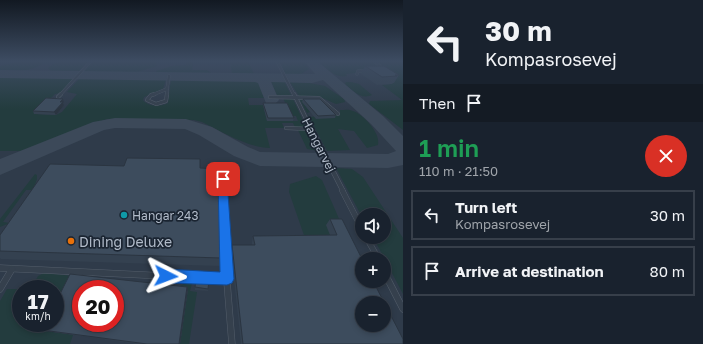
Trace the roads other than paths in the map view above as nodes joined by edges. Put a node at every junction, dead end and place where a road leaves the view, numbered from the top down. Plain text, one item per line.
1 (77, 77) edge
2 (169, 77) edge
3 (285, 77) edge
4 (168, 89) junction
5 (270, 97) dead end
6 (295, 97) junction
7 (58, 98) edge
8 (338, 114) dead end
9 (286, 128) dead end
10 (311, 129) junction
11 (223, 179) dead end
12 (355, 215) edge
13 (0, 268) edge
14 (12, 269) junction
15 (227, 279) junction
16 (391, 286) edge
17 (0, 289) edge
18 (403, 309) edge
19 (232, 344) edge

1 - 7 lane
2 - 4 lane
3 - 6 lane, Hangarvej
4 - 4 lane
5 - 6 lane
6 - 8 lane
6 - 10 lane, Hangarvej
9 - 10 lane
10 - 12 lane, Hangarvej
11 - 15 lane
13 - 14 lane
14 - 15 lane
14 - 17 lane
15 - 19 lane
16 - 18 lane

